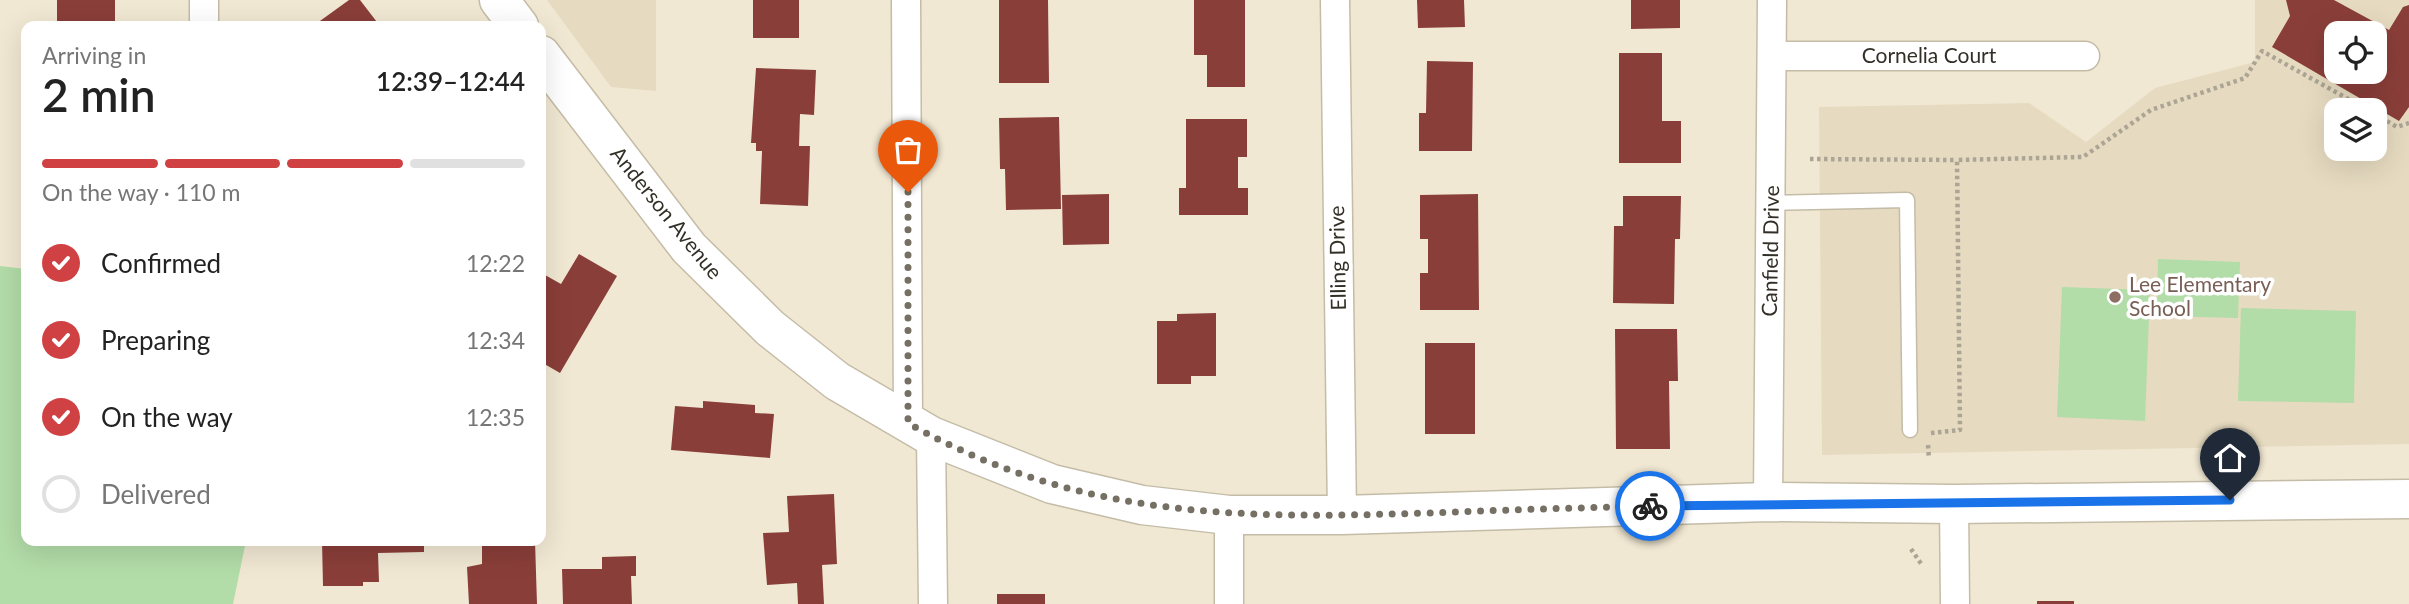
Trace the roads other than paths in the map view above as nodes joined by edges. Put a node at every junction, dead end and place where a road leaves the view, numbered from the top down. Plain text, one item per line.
1 (204, 0) edge
2 (499, 0) edge
3 (906, 0) edge
4 (1335, 0) edge
5 (1772, 0) edge
6 (204, 21) edge
7 (515, 21) edge
8 (1773, 56) junction
9 (2085, 56) dead end
10 (546, 62) edge
11 (1771, 203) junction
12 (920, 430) junction
13 (1910, 430) dead end
14 (2409, 499) edge
15 (1768, 502) junction
16 (1954, 504) junction
17 (1229, 515) junction
18 (1342, 515) junction
19 (933, 604) edge
20 (1229, 604) edge
21 (1955, 604) edge

1 - 6 street
2 - 7 main road
3 - 12 street
4 - 18 street, Elling Drive
5 - 8 street, Canfield Drive
8 - 9 street, Cornelia Court
8 - 11 street, Canfield Drive
10 - 12 main road, Anderson Avenue
11 - 13 lane
11 - 15 street, Canfield Drive
12 - 17 main road, Anderson Avenue
12 - 19 street
14 - 16 main road, Anderson Avenue
15 - 16 main road, Anderson Avenue
15 - 18 main road, Anderson Avenue
16 - 21 street
17 - 18 main road, Anderson Avenue
17 - 20 street

